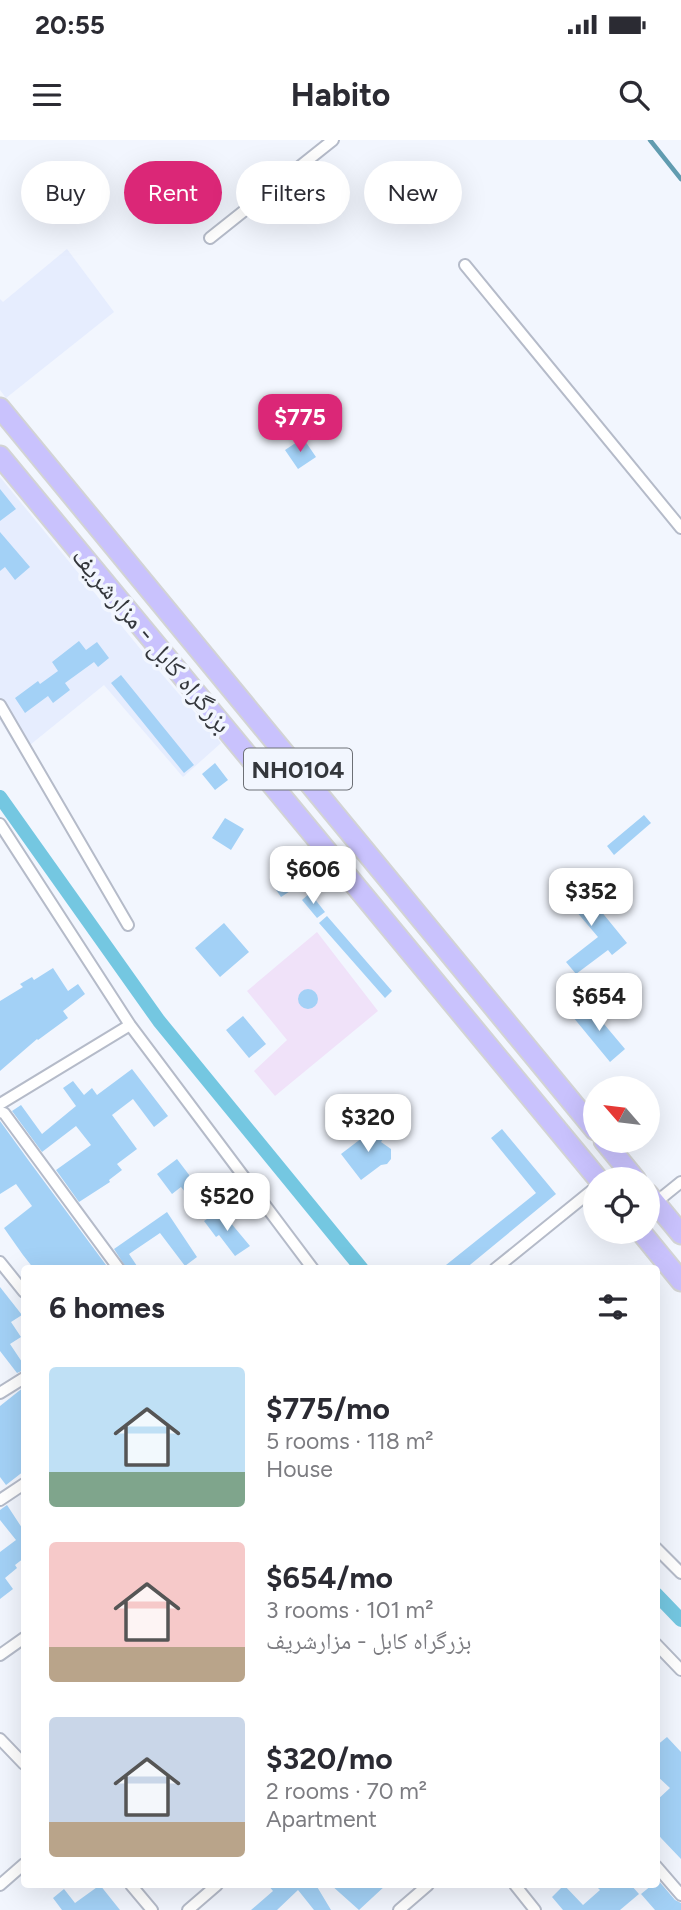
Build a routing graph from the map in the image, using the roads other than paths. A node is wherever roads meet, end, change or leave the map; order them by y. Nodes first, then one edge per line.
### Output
1 (333, 140) edge
2 (210, 238) dead end
3 (465, 265) dead end
4 (0, 408) edge
5 (0, 456) edge
6 (681, 528) edge
7 (0, 705) edge
8 (0, 824) edge
9 (128, 925) dead end
10 (130, 1025) junction
11 (0, 1104) edge
12 (0, 1112) edge
13 (583, 1115) edge
14 (614, 1153) edge
15 (587, 1167) edge
16 (625, 1167) edge
17 (681, 1182) edge
18 (660, 1193) edge
19 (583, 1198) edge
20 (660, 1209) edge
21 (681, 1234) edge
22 (651, 1244) edge
23 (0, 1262) edge
24 (116, 1265) edge
25 (310, 1265) edge
26 (500, 1265) edge
27 (681, 1281) edge
28 (21, 1288) edge
29 (21, 1380) edge
30 (0, 1393) edge
31 (21, 1485) edge
32 (0, 1500) edge
33 (660, 1551) edge
34 (679, 1567) edge
35 (21, 1639) edge
36 (660, 1648) edge
37 (0, 1655) edge
38 (681, 1670) edge
39 (0, 1738) edge
40 (21, 1761) edge
41 (21, 1867) edge
42 (660, 1871) edge
43 (0, 1885) edge
44 (134, 1888) edge
45 (214, 1888) edge
46 (425, 1888) edge
47 (517, 1888) edge
48 (681, 1895) edge
49 (152, 1910) edge
50 (188, 1910) edge
51 (399, 1910) edge
52 (535, 1910) edge

1 - 2 street
3 - 6 street
4 - 13 highway, بزرگراه کابل - مزارشریف / NH0104
5 - 15 highway, بزرگراه کابل - مزارشریف / NH0104
7 - 9 street
8 - 10 street
10 - 11 street
10 - 25 street
12 - 24 street
14 - 16 highway
17 - 18 street
19 - 26 street
20 - 21 highway
22 - 27 highway
23 - 28 street
29 - 30 street
31 - 32 street
33 - 34 street
35 - 37 street
36 - 38 street
39 - 40 street
41 - 43 street
42 - 48 street
44 - 49 street
45 - 50 street
46 - 51 street
47 - 52 street

